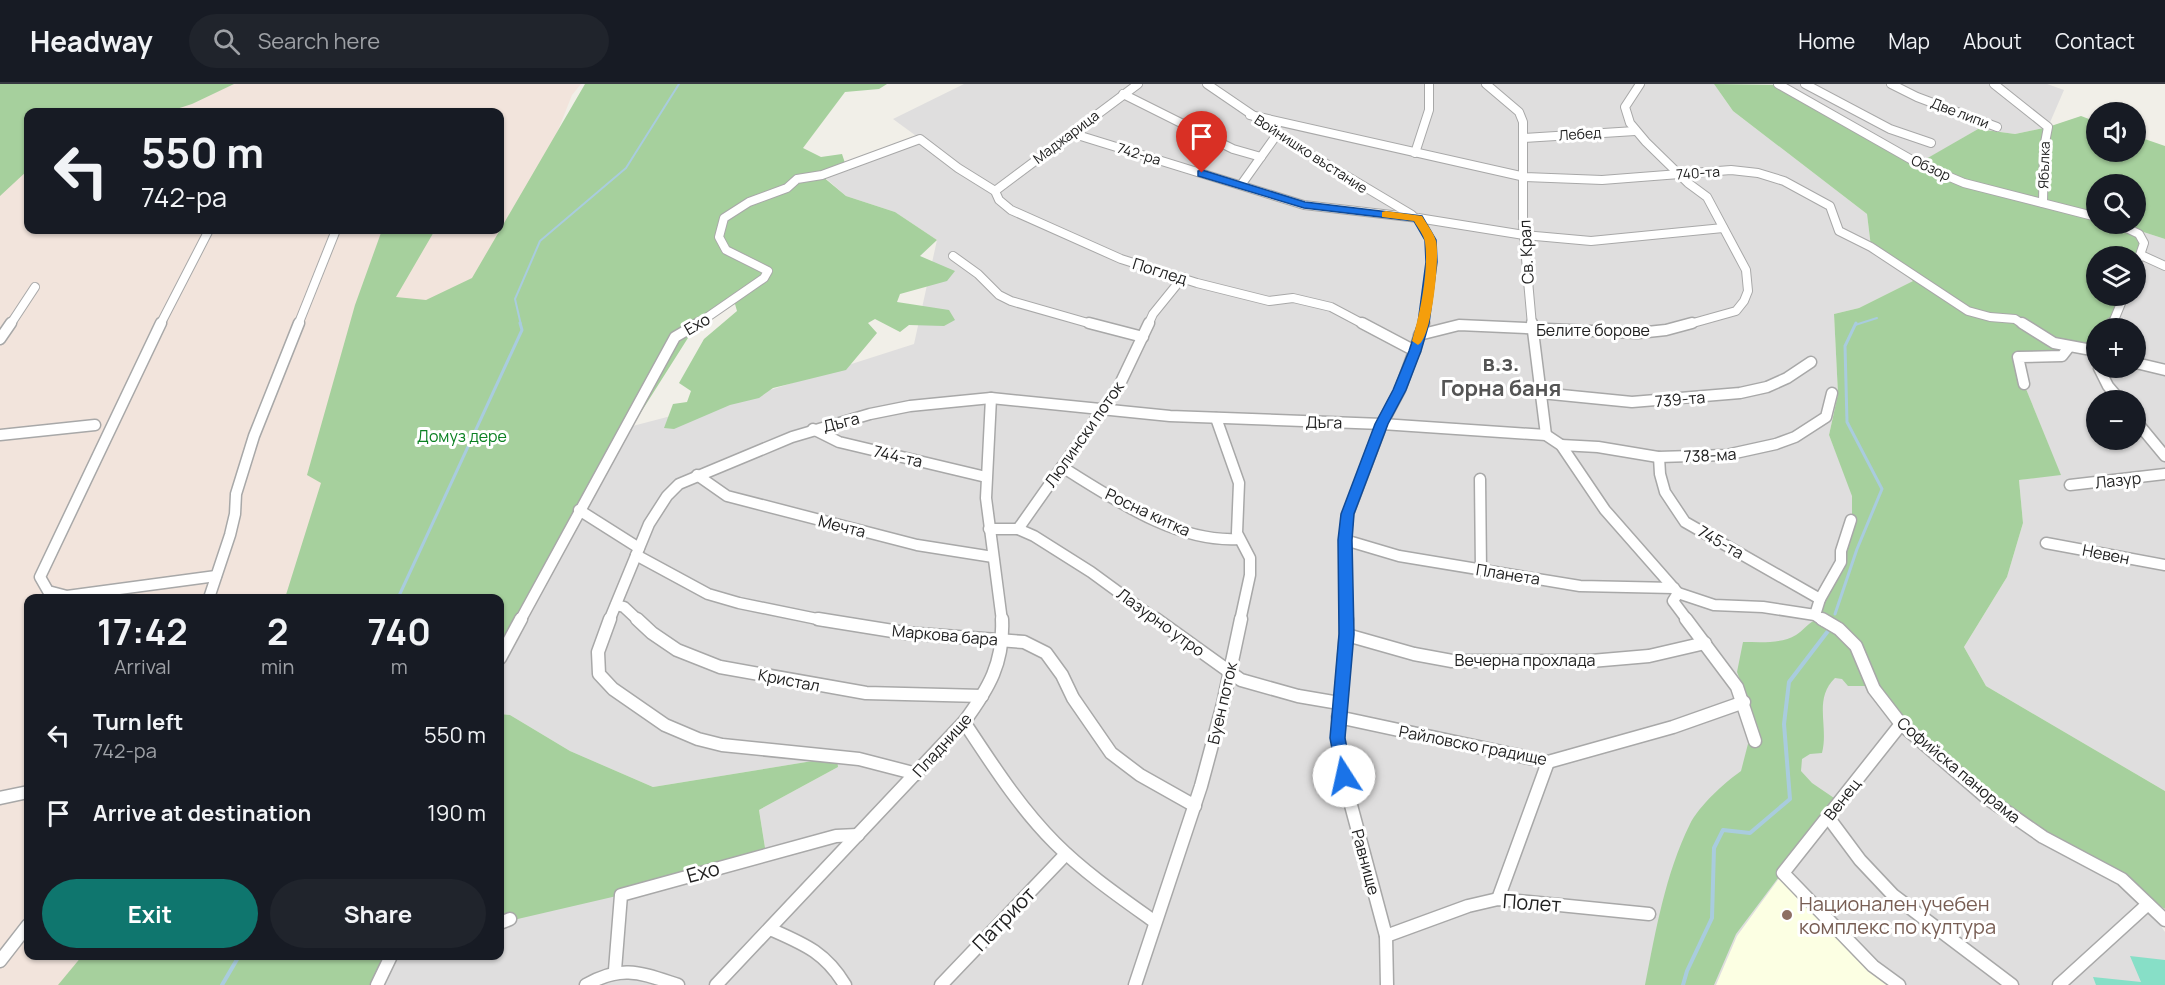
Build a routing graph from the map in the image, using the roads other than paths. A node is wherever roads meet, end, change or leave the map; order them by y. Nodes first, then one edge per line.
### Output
1 (1138, 84) edge
2 (1207, 84) edge
3 (1429, 84) edge
4 (1486, 84) edge
5 (1640, 84) edge
6 (1769, 84) edge
7 (1779, 84) edge
8 (1805, 84) edge
9 (1891, 84) edge
10 (1994, 84) edge
11 (1124, 94) junction
12 (1250, 115) junction
13 (1997, 127) dead end
14 (1890, 129) junction
15 (1635, 131) junction
16 (1071, 133) junction
17 (1278, 133) junction
18 (1524, 138) junction
19 (1875, 140) junction
20 (926, 141) joint
21 (1931, 143) dead end
22 (1415, 153) junction
23 (1261, 157) junction
24 (1680, 174) junction
25 (1525, 177) junction
26 (1241, 185) junction
27 (995, 191) junction
28 (2043, 203) junction
29 (2086, 214) edge
30 (1418, 218) junction
31 (1723, 228) junction
32 (207, 234) edge
33 (334, 234) edge
34 (1524, 235) junction
35 (953, 256) dead end
36 (2146, 257) edge
37 (2165, 266) edge
38 (1183, 277) junction
39 (35, 287) dead end
40 (1532, 330) junction
41 (1419, 335) junction
42 (1143, 337) junction
43 (0, 339) edge
44 (2069, 347) junction
45 (2086, 349) edge
46 (1415, 351) junction
47 (1811, 362) dead end
48 (2146, 365) edge
49 (2165, 370) edge
50 (2024, 384) dead end
51 (1541, 393) junction
52 (1832, 393) dead end
53 (991, 398) junction
54 (1105, 408) junction
55 (1216, 418) junction
56 (1382, 424) junction
57 (95, 425) dead end
58 (813, 429) junction
59 (2146, 433) edge
60 (0, 435) edge
61 (1546, 435) junction
62 (1562, 445) junction
63 (2165, 456) edge
64 (1659, 457) junction
65 (1062, 467) junction
66 (2165, 474) edge
67 (698, 475) junction
68 (986, 477) junction
69 (1480, 479) dead end
70 (2070, 485) dead end
71 (579, 510) junction
72 (1851, 520) dead end
73 (1018, 528) junction
74 (989, 529) junction
75 (1239, 539) junction
76 (1345, 540) junction
77 (2046, 543) dead end
78 (637, 551) junction
79 (993, 557) junction
80 (2165, 565) edge
81 (1481, 570) junction
82 (216, 576) junction
83 (1676, 591) junction
84 (59, 594) edge
85 (82, 594) edge
86 (210, 594) edge
87 (1821, 599) junction
88 (616, 605) junction
89 (1815, 615) junction
90 (1347, 634) junction
91 (1002, 640) junction
92 (1705, 643) junction
93 (504, 651) edge
94 (1230, 672) junction
95 (982, 696) junction
96 (1743, 702) junction
97 (1339, 703) junction
98 (1338, 717) junction
99 (964, 722) junction
100 (1901, 724) junction
101 (1755, 741) dead end
102 (1548, 762) junction
103 (917, 774) junction
104 (24, 793) edge
105 (0, 798) edge
106 (1195, 806) junction
107 (1828, 817) junction
108 (858, 835) junction
109 (1066, 854) junction
110 (1498, 899) junction
111 (2148, 904) junction
112 (1648, 914) dead end
113 (2165, 921) edge
114 (1155, 922) junction
115 (770, 929) junction
116 (24, 930) edge
117 (1386, 936) junction
118 (389, 960) edge
119 (0, 961) edge
120 (615, 970) junction
121 (377, 985) edge
122 (586, 985) edge
123 (678, 985) edge
124 (716, 985) edge
125 (845, 985) edge
126 (941, 985) edge
127 (1135, 985) edge
128 (1387, 985) edge
129 (1899, 985) edge
130 (2012, 985) edge
131 (2059, 985) edge

1 - 11 street, Маджарица
2 - 12 street, Войнишко въстание
3 - 22 street
4 - 18 street, Св. Крал
5 - 15 street, Белите борове
6 - 7 street
7 - 19 street, Обзор
8 - 14 street
9 - 13 street, Две липи
10 - 28 street, Ябълка
11 - 16 street, Маджарица
11 - 23 street
12 - 17 street, Войнишко въстание
12 - 22 street, 740-та
14 - 19 street
14 - 21 street
15 - 18 street, Лебед
15 - 24 street, Белите борове
16 - 26 street, 742-ра
16 - 27 street, Маджарица
17 - 23 street
17 - 30 street, Войнишко въстание
18 - 25 street, Св. Крал
19 - 28 street, Обзор
20 - 27 street, Поглед
20 - 71 street, Ехо
22 - 25 street, 740-та
23 - 26 street
24 - 25 street, 740-та
24 - 31 street, Белите борове
24 - 44 street, 740-та
25 - 34 street, Св. Крал
26 - 30 street, 742-ра
27 - 38 street, Поглед
28 - 29 street, Обзор
30 - 34 street, 742-ра
30 - 41 street, Равнище
31 - 34 street, 742-ра
31 - 40 street, Белите борове
32 - 84 street
33 - 82 street
34 - 40 street, Св. Крал
35 - 42 street
36 - 37 street
38 - 42 street, Люлински поток
38 - 46 street, Поглед
39 - 43 street
40 - 41 street, Белите борове
40 - 51 street, Св. Крал
41 - 46 street, Равнище
42 - 54 street, Люлински поток
44 - 45 street, 740-та
44 - 50 street
46 - 56 street, Равнище
47 - 51 street, 739-та
48 - 49 street
51 - 61 street, Св. Крал
52 - 64 street, 738-ма
53 - 54 street, Дъга
53 - 58 street, Дъга
53 - 68 street, Пладнище
54 - 55 street, Дъга
54 - 65 street, Люлински поток
55 - 56 street, Дъга
55 - 75 street, Буен поток
56 - 61 street, Дъга
56 - 76 street, Равнище
57 - 60 street
58 - 67 street, Дъга
58 - 68 street, 744-та
59 - 63 street
61 - 62 street, Дъга
62 - 64 street, 738-ма
62 - 83 street
64 - 87 street, 745-та
65 - 73 street, Люлински поток
65 - 75 street, Росна китка
66 - 70 street, Лазур
67 - 78 street, Дъга
67 - 79 street, Мечта
68 - 74 street, Пладнище
69 - 81 street
71 - 78 street, Маркова бара
71 - 93 street, Ехо
72 - 87 street
73 - 74 street
73 - 94 street, Лазурно утро
74 - 79 street, Пладнище
75 - 94 street, Буен поток
76 - 81 street, Планета
76 - 90 street, Равнище
77 - 80 street, Невен
78 - 88 street, Дъга
78 - 91 street, Маркова бара
79 - 91 street, Пладнище
81 - 83 street, Планета
82 - 85 street
82 - 86 street
83 - 89 street, Софийска панорама
83 - 92 street
87 - 89 street
88 - 95 street, Кристал
88 - 103 street, Дъга
89 - 100 street, Софийска панорама
90 - 92 street, Вечерна прохлада
90 - 97 street, Равнище
91 - 95 street, Пладнище
91 - 106 street, Маркова бара
92 - 96 street
94 - 97 street, Лазурно утро
94 - 106 street, Буен поток
95 - 99 street, Пладнище
96 - 101 street
96 - 102 street, Райловско градище
97 - 98 street, Равнище
98 - 102 street, Райловско градище
98 - 117 street, Равнище
99 - 103 street, Пладнище
99 - 109 street
100 - 107 street, Венец
100 - 111 street, Софийска панорама
102 - 110 street
103 - 108 street, Пладнище
104 - 105 street
106 - 114 street, Буен поток
107 - 129 street, Венец
107 - 130 street
108 - 115 street, Пладнище
108 - 120 street, Ехо
109 - 114 street
109 - 126 street, Патриот
110 - 112 street, Полет
110 - 117 street, Полет
111 - 113 street, Софийска панорама
111 - 131 street
114 - 127 street, Буен поток
115 - 124 street, Пладнище
115 - 125 street
116 - 119 street
117 - 128 street, Равнище
118 - 121 street
120 - 122 street
120 - 123 street

